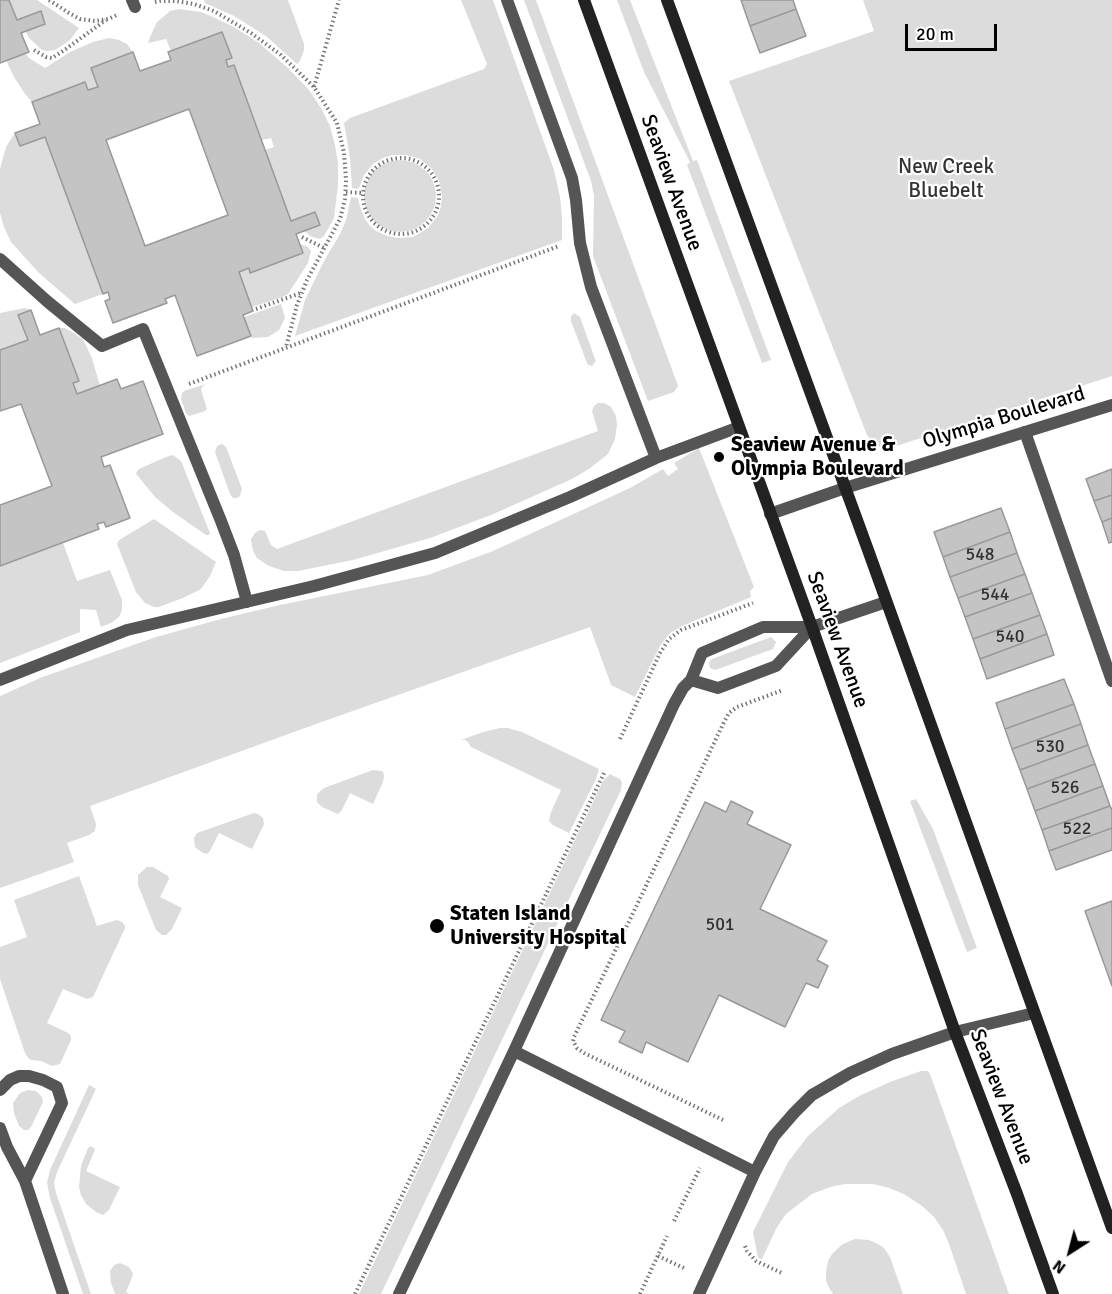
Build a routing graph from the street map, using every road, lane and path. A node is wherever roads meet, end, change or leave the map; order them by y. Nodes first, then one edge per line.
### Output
1 (49, 0) edge
2 (339, 0) edge
3 (507, 0) edge
4 (584, 0) edge
5 (667, 0) edge
6 (133, 3) edge
7 (108, 19) junction
8 (34, 50) dead end
9 (314, 87) junction
10 (345, 192) junction
11 (362, 194) junction
12 (302, 237) dead end
13 (579, 238) junction
14 (324, 248) junction
15 (0, 259) edge
16 (302, 293) junction
17 (256, 309) dead end
18 (286, 347) junction
19 (168, 391) junction
20 (1112, 405) edge
21 (739, 427) junction
22 (1025, 432) junction
23 (656, 458) junction
24 (845, 488) junction
25 (771, 514) junction
26 (247, 602) junction
27 (886, 602) junction
28 (753, 603) dead end
29 (812, 627) junction
30 (0, 680) edge
31 (691, 680) junction
32 (1112, 681) edge
33 (783, 690) dead end
34 (620, 739) dead end
35 (604, 773) dead end
36 (1034, 1013) junction
37 (955, 1032) junction
38 (575, 1044) junction
39 (514, 1051) junction
40 (572, 1052) dead end
41 (0, 1090) edge
42 (723, 1120) dead end
43 (0, 1128) edge
44 (703, 1160) dead end
45 (755, 1172) junction
46 (25, 1181) junction
47 (674, 1221) dead end
48 (1112, 1228) edge
49 (667, 1236) dead end
50 (745, 1241) dead end
51 (658, 1256) junction
52 (692, 1272) dead end
53 (782, 1273) dead end
54 (63, 1294) edge
55 (355, 1294) edge
56 (399, 1294) edge
57 (640, 1294) edge
58 (699, 1294) edge
59 (1053, 1294) edge

1 - 7 path
2 - 9 path
3 - 13 street
4 - 21 street, Seaview Avenue
5 - 24 street
6 - 7 path
6 - 9 path
7 - 8 path
9 - 10 path
10 - 11 path
10 - 14 path
11 - 11 path
12 - 14 path
13 - 18 path
13 - 23 street
14 - 16 path
15 - 19 street
16 - 17 path
16 - 18 path
18 - 19 path
19 - 26 street
20 - 22 street, Olympia Boulevard
21 - 23 street
21 - 25 street, Seaview Avenue
22 - 24 street, Olympia Boulevard
22 - 32 street
23 - 26 street
24 - 25 street, Olympia Boulevard
24 - 27 street
25 - 29 street, Seaview Avenue
26 - 30 street
27 - 29 street
27 - 36 street
28 - 34 path
29 - 31 street
29 - 31 street
29 - 37 street, Seaview Avenue
31 - 39 street
33 - 38 path
35 - 55 path
36 - 37 street
36 - 48 street
37 - 45 street
37 - 59 street, Seaview Avenue
38 - 40 path
38 - 42 path
39 - 45 street
39 - 56 street
41 - 46 street
43 - 46 street
44 - 47 path
45 - 58 street
46 - 54 street
49 - 51 path
50 - 53 path
51 - 52 path
51 - 57 path

